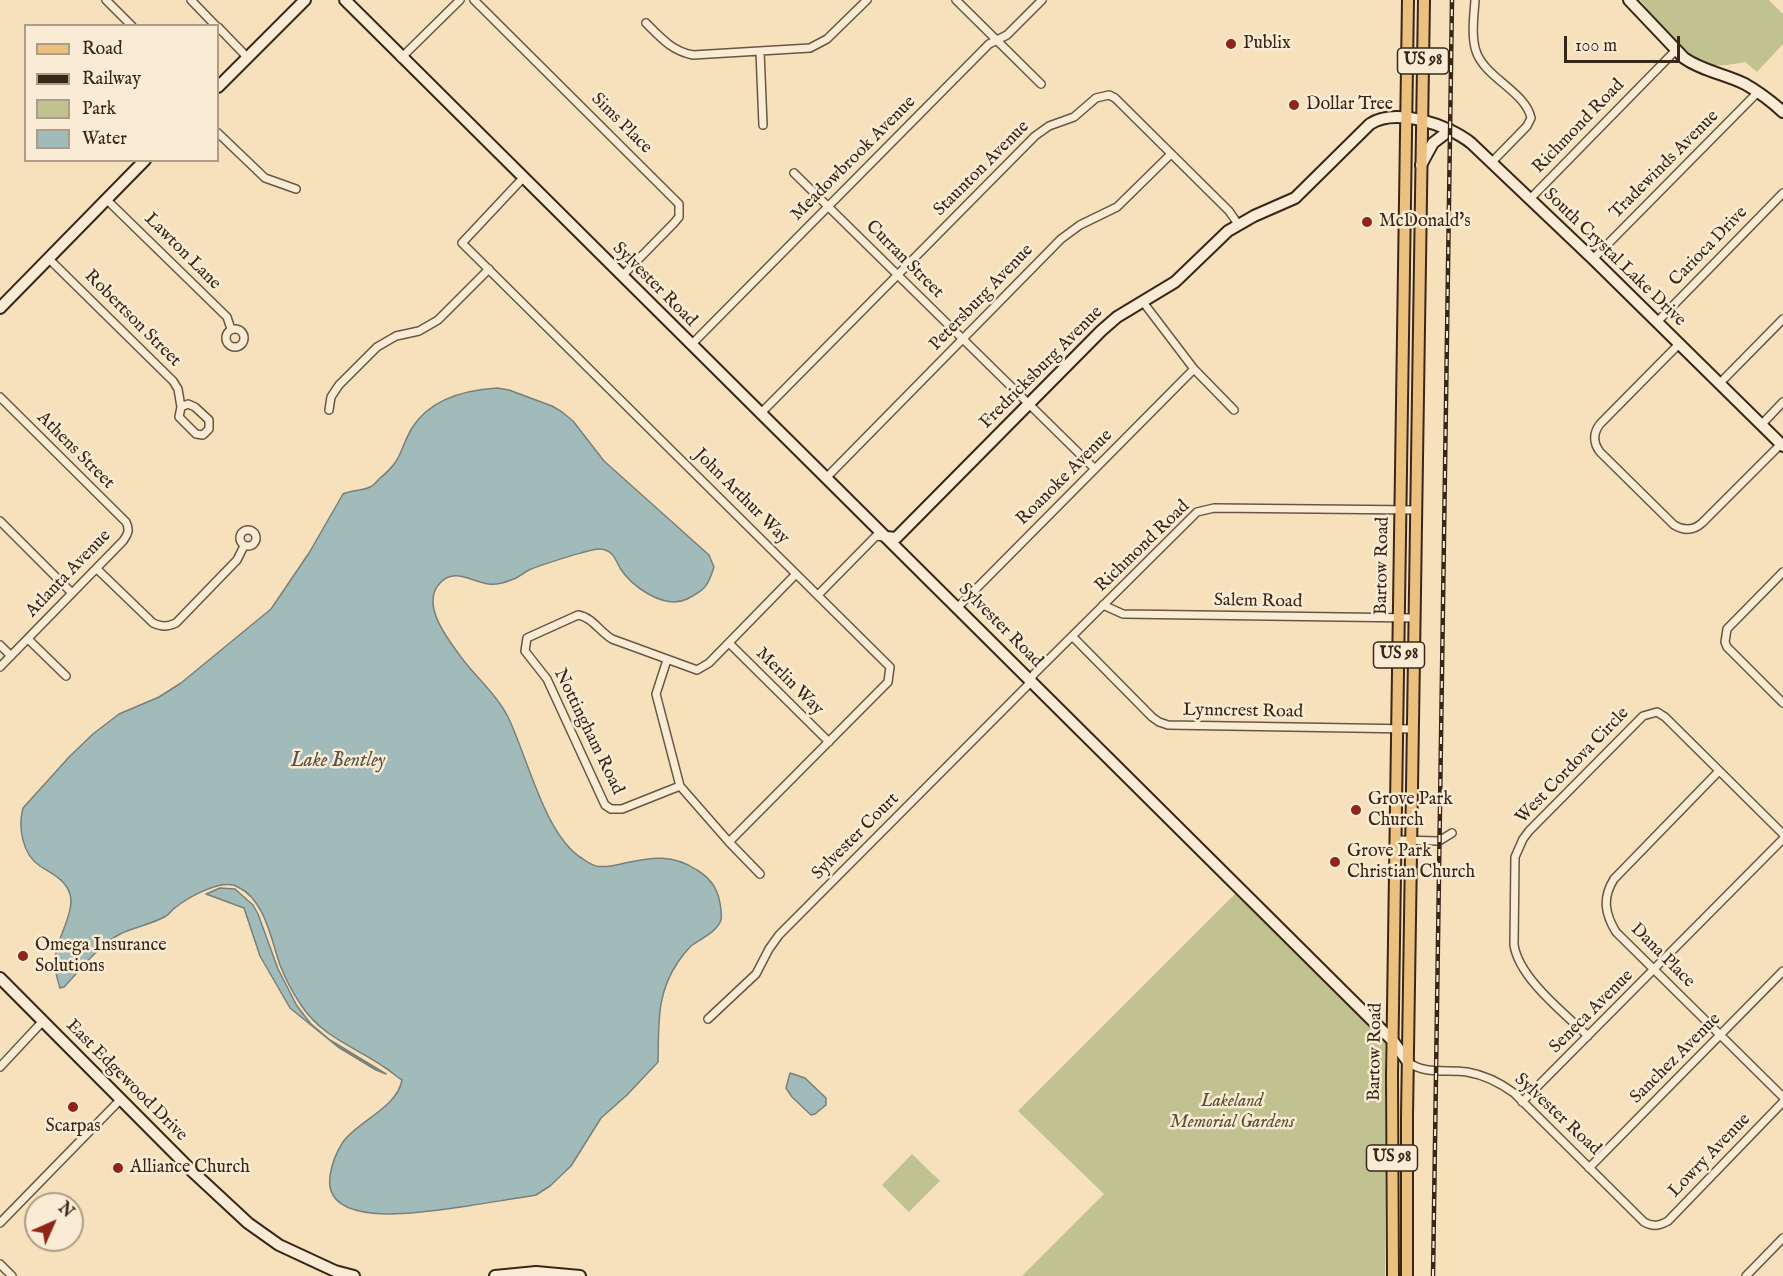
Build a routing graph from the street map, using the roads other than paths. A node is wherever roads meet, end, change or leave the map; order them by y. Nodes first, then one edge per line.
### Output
1 (106, 0) edge
2 (190, 0) edge
3 (305, 0) edge
4 (345, 0) edge
5 (460, 0) edge
6 (474, 0) edge
7 (867, 0) edge
8 (956, 0) edge
9 (1042, 0) edge
10 (1408, 0) edge
11 (1417, 0) edge
12 (1424, 0) edge
13 (1475, 0) edge
14 (1629, 0) edge
15 (646, 23) dead end
16 (130, 24) edge
17 (215, 24) edge
18 (1423, 25) junction
19 (219, 28) edge
20 (998, 41) junction
21 (760, 51) junction
22 (1675, 51) junction
23 (247, 57) junction
24 (401, 58) junction
25 (1041, 84) dead end
26 (219, 86) edge
27 (1758, 92) junction
28 (1783, 112) edge
29 (1407, 118) junction
30 (1422, 121) junction
31 (763, 125) dead end
32 (1450, 130) junction
33 (219, 135) edge
34 (1172, 154) junction
35 (143, 162) edge
36 (1492, 162) junction
37 (1421, 165) junction
38 (794, 173) dead end
39 (522, 178) junction
40 (296, 189) dead end
41 (1783, 193) edge
42 (1530, 199) junction
43 (107, 200) junction
44 (829, 206) junction
45 (1238, 224) junction
46 (50, 259) junction
47 (1593, 259) junction
48 (489, 269) junction
49 (897, 274) junction
50 (622, 276) junction
51 (1143, 302) junction
52 (0, 308) edge
53 (1783, 319) edge
54 (1657, 322) junction
55 (231, 329) dead end
56 (963, 339) junction
57 (1679, 344) junction
58 (692, 345) junction
59 (1194, 369) junction
60 (1720, 383) junction
61 (0, 397) edge
62 (1783, 402) edge
63 (1029, 404) junction
64 (182, 407) junction
65 (329, 410) dead end
66 (1234, 410) dead end
67 (760, 414) junction
68 (1762, 424) junction
69 (1782, 445) edge
70 (1095, 469) junction
71 (826, 478) junction
72 (1401, 510) junction
73 (1416, 510) junction
74 (0, 521) edge
75 (128, 526) joint
76 (886, 537) junction
77 (244, 546) dead end
78 (97, 569) junction
79 (796, 574) junction
80 (1783, 574) edge
81 (72, 593) junction
82 (818, 595) junction
83 (1103, 605) junction
84 (957, 608) junction
85 (1414, 618) junction
86 (1399, 619) junction
87 (1072, 637) junction
88 (28, 639) junction
89 (729, 643) junction
90 (0, 645) edge
91 (11, 656) junction
92 (668, 660) junction
93 (0, 667) edge
94 (66, 676) dead end
95 (1030, 680) junction
96 (1783, 703) edge
97 (1413, 729) junction
98 (1398, 730) junction
99 (829, 742) junction
100 (1719, 771) junction
101 (680, 786) junction
102 (1452, 833) dead end
103 (1783, 834) edge
104 (1783, 839) edge
105 (1396, 840) junction
106 (1411, 840) junction
107 (729, 842) junction
108 (760, 874) dead end
109 (1655, 970) junction
110 (1783, 971) edge
111 (0, 978) edge
112 (708, 1019) dead end
113 (43, 1021) junction
114 (1720, 1035) junction
115 (1588, 1036) junction
116 (1393, 1041) junction
117 (1408, 1062) junction
118 (0, 1067) edge
119 (1783, 1097) edge
120 (121, 1099) junction
121 (1522, 1102) junction
122 (1783, 1102) edge
123 (1589, 1168) junction
124 (0, 1223) edge
125 (1656, 1225) joint
126 (1783, 1238) edge
127 (0, 1264) edge
128 (334, 1273) edge
129 (12, 1276) edge
130 (354, 1276) edge
131 (495, 1276) edge
132 (580, 1276) edge
133 (1393, 1276) edge
134 (1407, 1276) edge
135 (1746, 1276) edge

1 - 16 street
2 - 17 street
3 - 23 street
4 - 24 street, Sylvester Road
5 - 24 street
6 - 50 street, Sims Place
7 - 21 street
8 - 20 street
9 - 20 street, Meadowbrook Avenue
10 - 29 main road, Bartow Road / US 98
11 - 18 main road
12 - 18 main road, Bartow Road / US 98
13 - 36 street
14 - 22 street
15 - 21 street
18 - 30 main road, Bartow Road / US 98
19 - 23 street
20 - 25 street
20 - 44 street, Meadowbrook Avenue
21 - 31 street
22 - 27 street
22 - 42 street, Richmond Road
23 - 26 street
24 - 39 street, Sylvester Road
27 - 28 street
27 - 47 street, Tradewinds Avenue
29 - 30 street, South Crystal Lake Drive
29 - 45 street, Fredricksburg Avenue
29 - 72 main road, Bartow Road / US 98
30 - 32 street, South Crystal Lake Drive
30 - 37 main road, Bartow Road / US 98
32 - 36 street, South Crystal Lake Drive
32 - 37 street
33 - 40 street
34 - 45 street, Staunton Avenue
34 - 49 street, Staunton Avenue
34 - 56 street, Petersburg Avenue
35 - 43 street
36 - 42 street, South Crystal Lake Drive
37 - 73 main road, Bartow Road / US 98
38 - 44 street, Curran Street
39 - 48 street, John Arthur Way
39 - 50 street, Sylvester Road
41 - 54 street, Carioca Drive
42 - 47 street, South Crystal Lake Drive
43 - 46 street
43 - 55 street, Lawton Lane
44 - 49 street, Curran Street
44 - 58 street, Meadowbrook Avenue
45 - 51 street, Fredricksburg Avenue
46 - 52 street
46 - 64 street, Robertson Street
47 - 54 street, South Crystal Lake Drive
48 - 65 street
48 - 79 street, John Arthur Way
49 - 56 street, Curran Street
49 - 67 street, Staunton Avenue
50 - 58 street, Sylvester Road
51 - 59 street
51 - 63 street, Fredricksburg Avenue
53 - 60 street
54 - 57 street, South Crystal Lake Drive
56 - 63 street, Curran Street
56 - 71 street, Petersburg Avenue
57 - 60 street, South Crystal Lake Drive
57 - 69 street
58 - 67 street, Sylvester Road
59 - 66 street
59 - 70 street, Roanoke Avenue
60 - 68 street, South Crystal Lake Drive
61 - 75 street, Athens Street
62 - 68 street
63 - 70 street, Curran Street
63 - 76 street, Fredricksburg Avenue
64 - 64 street, Robertson Street
67 - 71 street, Sylvester Road
68 - 69 street, South Crystal Lake Drive
70 - 84 street, Roanoke Avenue
71 - 76 street, Sylvester Road
72 - 73 street, Richmond Road
72 - 83 street, Richmond Road
72 - 86 main road, Bartow Road / US 98
73 - 85 main road, Bartow Road / US 98
74 - 81 street
75 - 78 street, Atlanta Avenue
76 - 82 street
76 - 84 street, Sylvester Road
77 - 78 street
78 - 81 street, Atlanta Avenue
79 - 82 street, John Arthur Way
79 - 89 street, Nottingham Road
80 - 96 street
81 - 88 street, Atlanta Avenue
82 - 99 street, John Arthur Way
83 - 86 street, Salem Road
83 - 87 street, Richmond Road
84 - 95 street, Sylvester Road
85 - 86 street, Salem Road
85 - 97 main road, Bartow Road / US 98
86 - 98 main road, Bartow Road / US 98
87 - 95 street, Richmond Road
87 - 98 street, Lynncrest Road
88 - 91 street, Atlanta Avenue
88 - 94 street
89 - 92 street, Nottingham Road
89 - 99 street, Merlin Way
90 - 91 street
91 - 93 street, Atlanta Avenue
92 - 101 street
92 - 101 street, Nottingham Road
95 - 112 street, Sylvester Court
95 - 116 street, Sylvester Road
97 - 98 street, Lynncrest Road
97 - 106 main road, Bartow Road / US 98
98 - 105 main road, Bartow Road / US 98
99 - 107 street, John Arthur Way
100 - 103 street
100 - 109 street, Dana Place
100 - 115 street, West Cordova Circle
101 - 107 street
102 - 106 street
104 - 109 street, Seneca Avenue
105 - 106 street
105 - 116 main road, Bartow Road / US 98
106 - 117 main road, Bartow Road / US 98
107 - 108 street
109 - 114 street, Dana Place
109 - 115 street, Seneca Avenue
110 - 114 street, Sanchez Avenue
111 - 113 street, East Edgewood Drive
113 - 118 street
113 - 120 street, East Edgewood Drive
114 - 119 street, Dana Place
114 - 123 street, Sanchez Avenue
115 - 121 street, Seneca Avenue
116 - 117 street, Sylvester Road
116 - 133 main road, Bartow Road / US 98
117 - 121 street, Sylvester Road
117 - 134 main road, Bartow Road / US 98
120 - 124 street
120 - 128 street, East Edgewood Drive
121 - 123 street, Sylvester Road
122 - 125 street, Lowry Avenue
123 - 125 street, Sylvester Road
126 - 135 street
127 - 129 street
128 - 130 street, East Edgewood Drive
131 - 132 street

